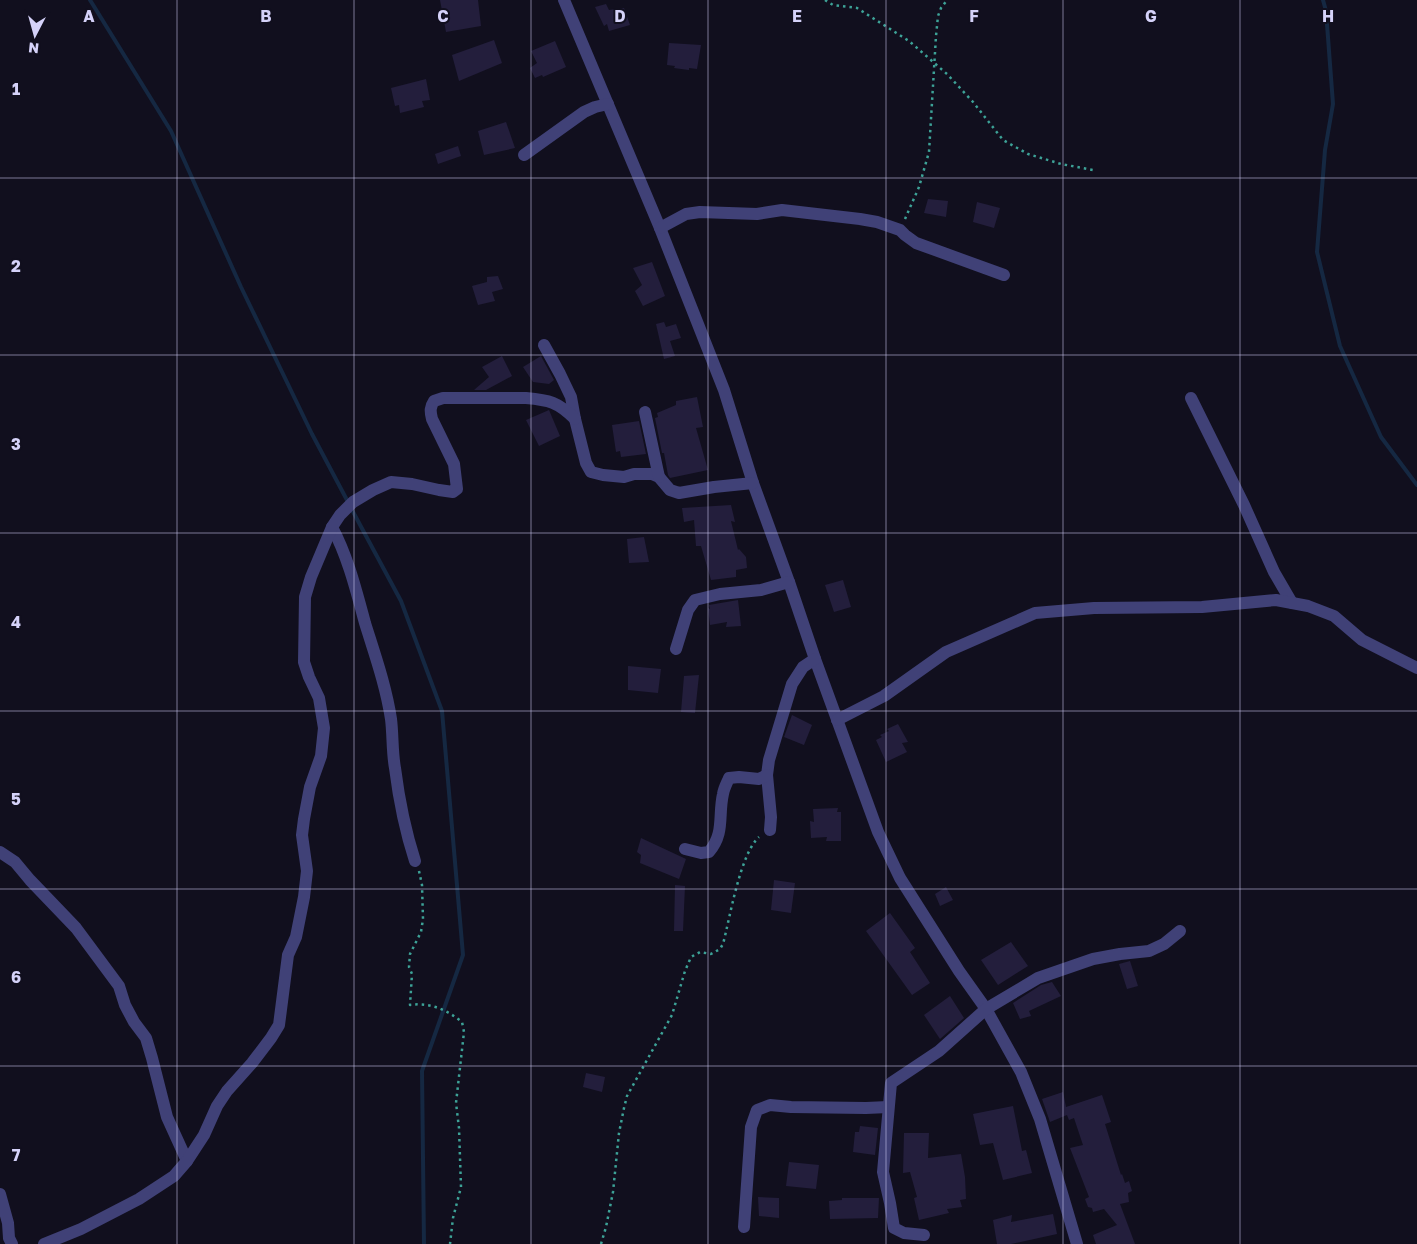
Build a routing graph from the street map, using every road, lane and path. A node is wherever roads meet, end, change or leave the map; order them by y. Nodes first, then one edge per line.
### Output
1 (564, 0) edge
2 (825, 0) edge
3 (947, 0) edge
4 (934, 62) junction
5 (608, 104) junction
6 (524, 155) dead end
7 (1093, 170) dead end
8 (660, 228) junction
9 (900, 230) junction
10 (1004, 275) dead end
11 (544, 345) dead end
12 (1191, 398) dead end
13 (645, 412) dead end
14 (575, 419) junction
15 (659, 478) junction
16 (753, 483) junction
17 (332, 526) junction
18 (789, 582) junction
19 (1292, 603) junction
20 (676, 649) dead end
21 (815, 658) junction
22 (1417, 668) edge
23 (837, 720) junction
24 (767, 775) junction
25 (770, 830) joint
26 (684, 849) dead end
27 (0, 852) edge
28 (416, 864) joint
29 (1180, 931) dead end
30 (986, 1009) junction
31 (888, 1107) junction
32 (186, 1161) junction
33 (0, 1194) edge
34 (744, 1227) dead end
35 (924, 1235) dead end
36 (12, 1244) edge
37 (44, 1244) edge
38 (450, 1244) edge
39 (601, 1244) edge
40 (1076, 1244) edge

1 - 5 street
2 - 4 path
3 - 4 path
4 - 7 path
4 - 9 path
5 - 6 street
5 - 8 street
8 - 9 street
8 - 16 street
9 - 10 street
11 - 14 street
12 - 19 street
13 - 15 street
14 - 15 street
14 - 17 street
15 - 16 street
16 - 18 street
17 - 28 street
17 - 32 street
18 - 20 street
18 - 21 street
19 - 22 street
19 - 23 street
21 - 23 street
21 - 24 street
23 - 30 street
24 - 25 street
24 - 26 street
25 - 39 path
27 - 32 street
28 - 38 path
29 - 30 street
30 - 31 street
30 - 40 street
31 - 34 street
31 - 35 street
32 - 37 street
33 - 36 street

